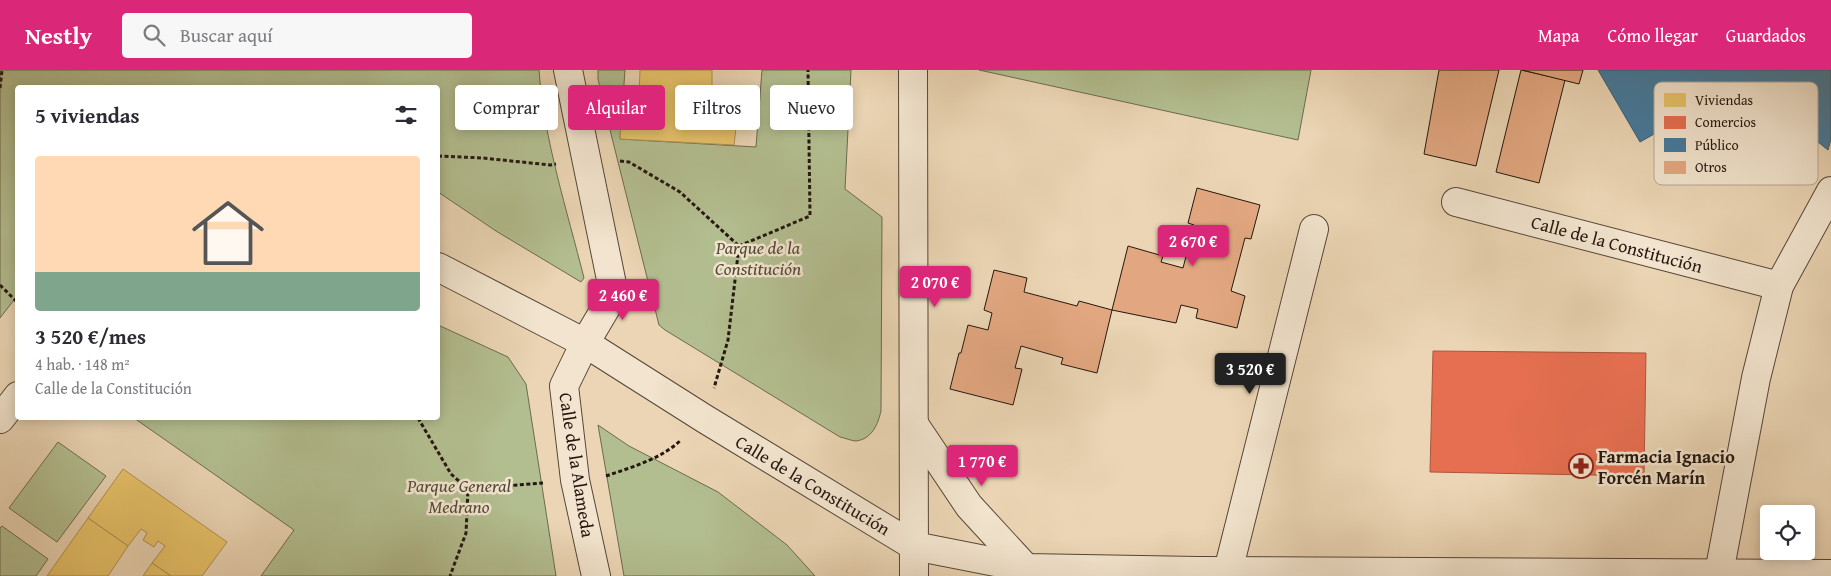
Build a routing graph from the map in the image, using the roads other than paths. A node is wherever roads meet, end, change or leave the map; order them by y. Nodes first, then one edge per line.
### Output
1 (568, 70) edge
2 (913, 70) edge
3 (1831, 191) edge
4 (1456, 202) dead end
5 (1314, 229) dead end
6 (440, 268) edge
7 (1779, 286) junction
8 (585, 343) junction
9 (15, 400) edge
10 (0, 419) edge
11 (914, 424) junction
12 (914, 546) junction
13 (1228, 571) junction
14 (1020, 572) edge
15 (1719, 573) junction
16 (1778, 574) edge
17 (1831, 574) edge
18 (596, 576) edge
19 (914, 576) edge

1 - 8 street, Calle de la Alameda
2 - 11 street
3 - 7 street
4 - 7 street, Calle de la Constitución
5 - 13 street
6 - 8 street, Calle de la Constitución
7 - 15 street
8 - 12 street, Calle de la Constitución
8 - 18 street, Calle de la Alameda
9 - 10 street
11 - 12 street
11 - 14 street
12 - 14 street, Calle de la Constitución
12 - 19 street
13 - 14 street, Calle de la Constitución
13 - 15 street, Calle de la Constitución
15 - 16 street, Calle de la Constitución
16 - 17 street, Calle de la Constitución

